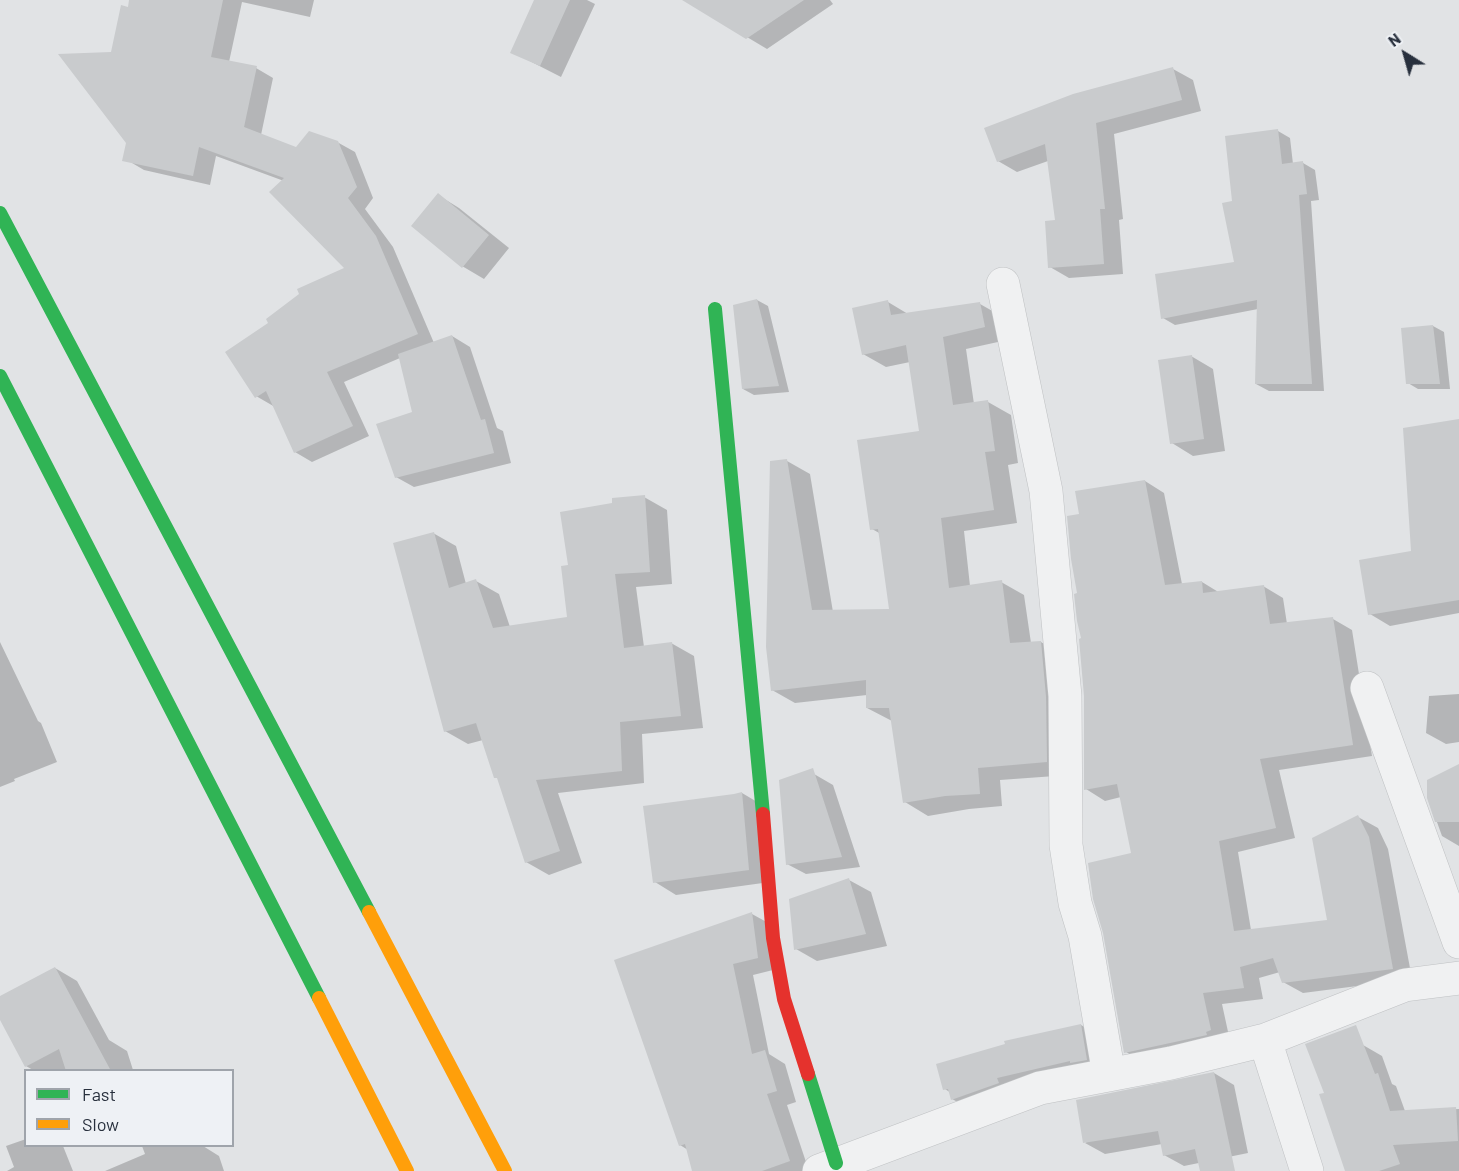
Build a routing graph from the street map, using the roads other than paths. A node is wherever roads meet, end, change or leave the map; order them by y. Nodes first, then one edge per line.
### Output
1 (0, 213) edge
2 (1003, 284) dead end
3 (715, 309) dead end
4 (0, 375) edge
5 (1367, 688) dead end
6 (1459, 942) edge
7 (1459, 978) edge
8 (1265, 1040) junction
9 (1109, 1075) junction
10 (828, 1167) edge
11 (407, 1171) edge
12 (505, 1171) edge
13 (1307, 1171) edge

1 - 12 main road
2 - 9 street
3 - 10 main road
4 - 11 main road
5 - 6 street
7 - 8 street
8 - 9 street
8 - 13 street
9 - 10 street

